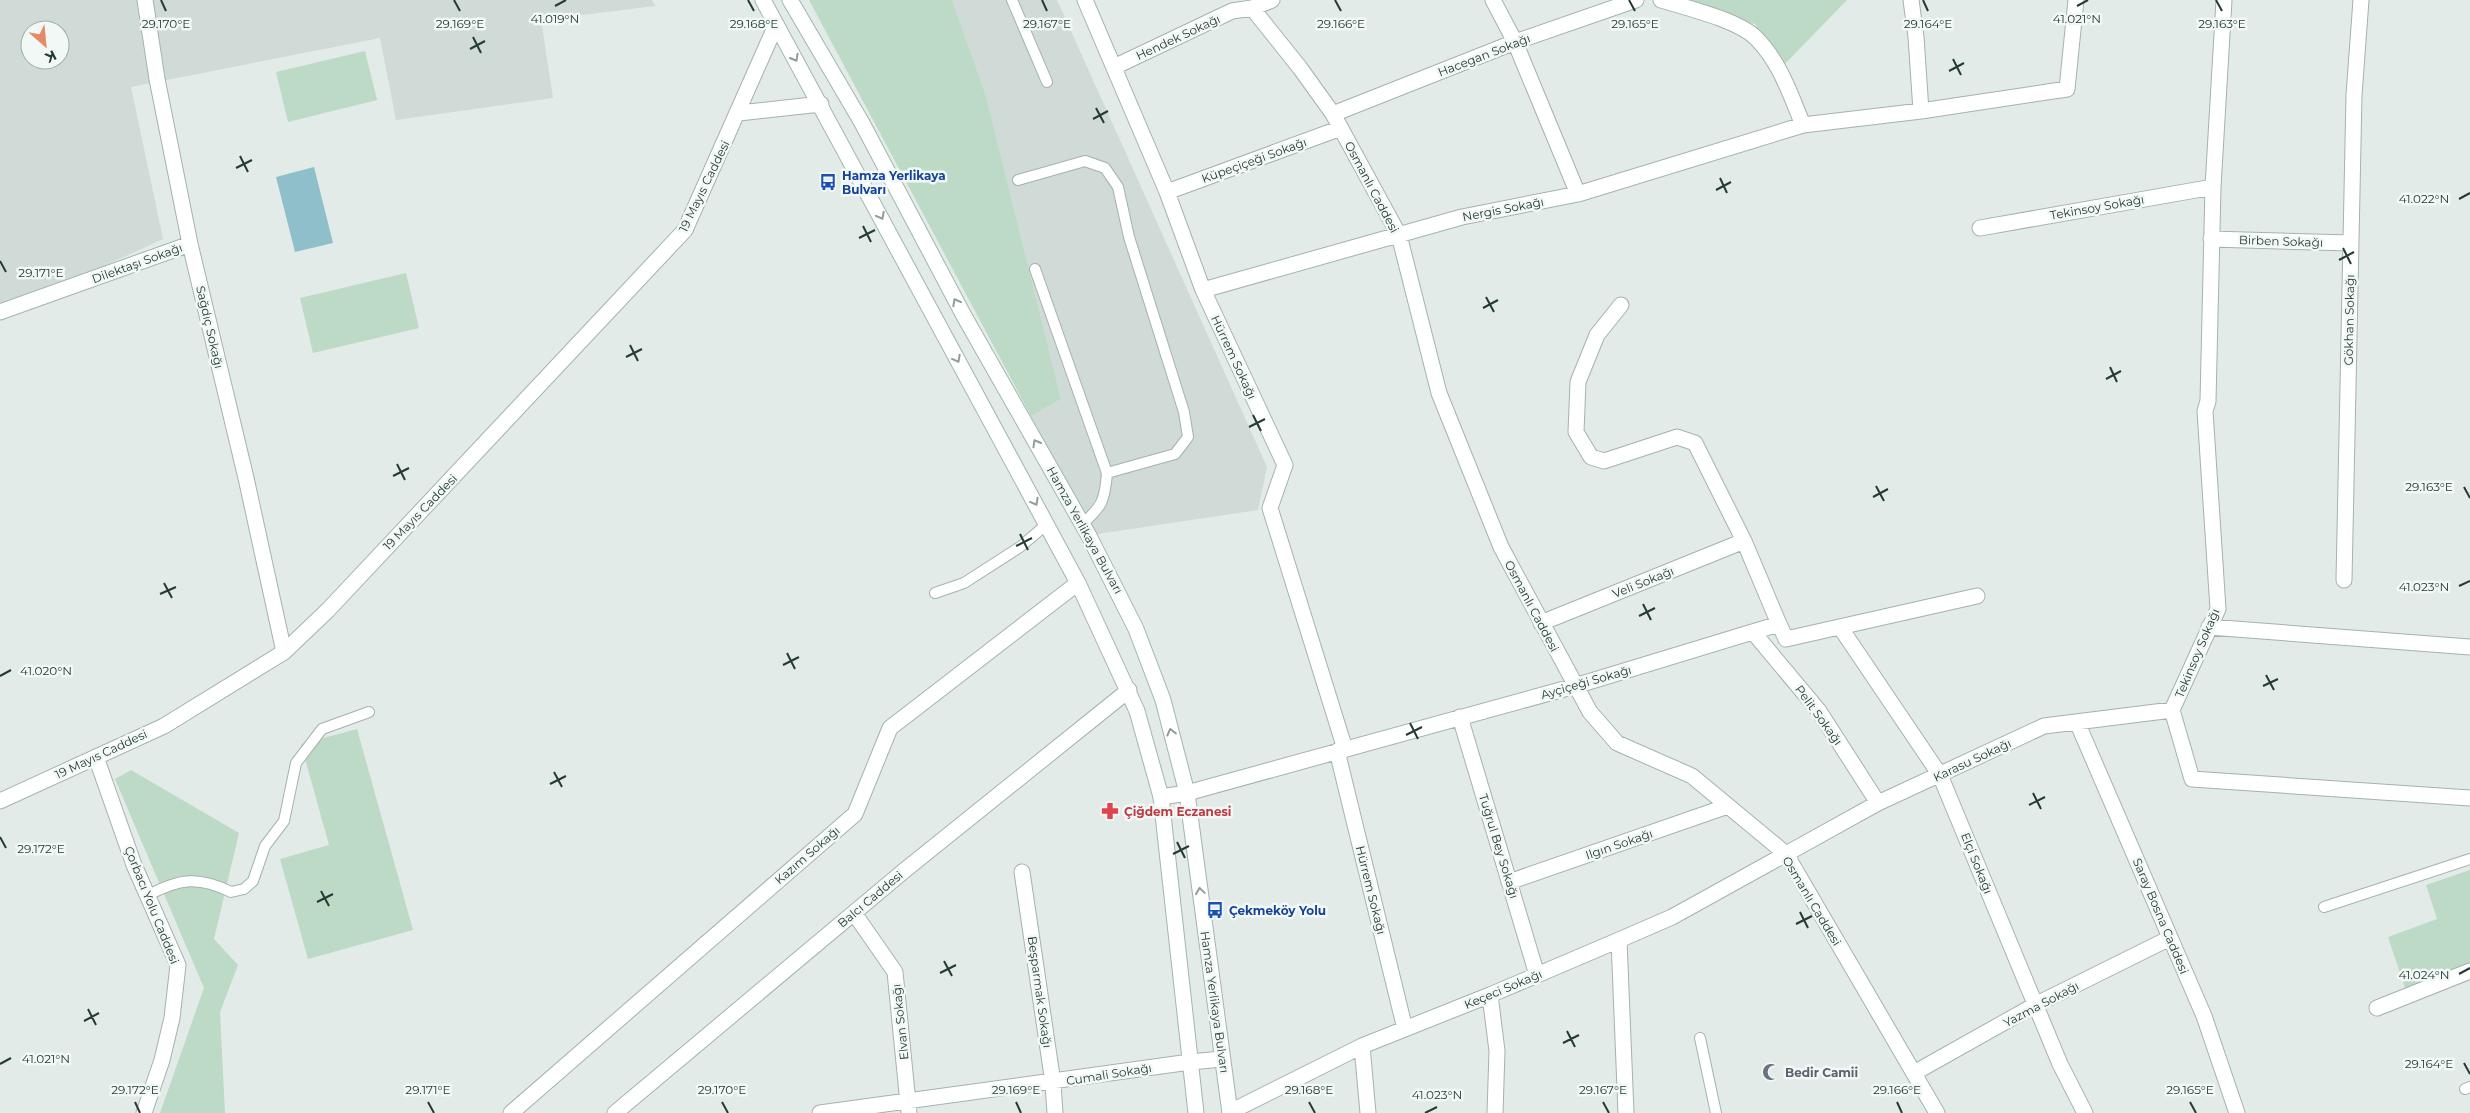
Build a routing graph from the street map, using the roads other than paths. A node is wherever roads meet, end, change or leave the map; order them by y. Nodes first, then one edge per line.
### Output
1 (145, 0) edge
2 (763, 0) edge
3 (790, 0) edge
4 (1012, 0) edge
5 (1084, 0) edge
6 (1272, 0) edge
7 (1493, 0) edge
8 (1636, 0) edge
9 (1661, 0) edge
10 (1911, 0) edge
11 (2076, 0) edge
12 (2224, 0) edge
13 (2361, 0) edge
14 (1252, 8) junction
15 (776, 26) junction
16 (1515, 42) junction
17 (1114, 67) junction
18 (1047, 82) dead end
19 (821, 104) junction
20 (1921, 111) junction
21 (739, 112) junction
22 (1333, 114) junction
23 (1803, 125) junction
24 (1341, 128) junction
25 (1018, 180) dead end
26 (2213, 186) junction
27 (1167, 192) junction
28 (1578, 194) junction
29 (1980, 228) dead end
30 (1399, 235) junction
31 (2211, 238) junction
32 (2351, 243) junction
33 (190, 244) junction
34 (1035, 269) dead end
35 (1203, 290) junction
36 (1621, 305) dead end
37 (0, 312) edge
38 (1107, 473) junction
39 (1047, 524) junction
40 (1082, 524) junction
41 (1744, 541) junction
42 (2344, 580) dead end
43 (1078, 583) junction
44 (935, 593) dead end
45 (1977, 596) dead end
46 (1541, 623) junction
47 (1779, 624) junction
48 (1840, 627) junction
49 (2209, 628) junction
50 (1753, 632) junction
51 (2470, 647) edge
52 (284, 652) junction
53 (1575, 686) junction
54 (1129, 690) junction
55 (2172, 710) junction
56 (369, 712) dead end
57 (1460, 718) junction
58 (2077, 722) junction
59 (1341, 750) junction
60 (96, 757) junction
61 (1940, 775) junction
62 (1187, 793) junction
63 (1161, 797) junction
64 (2470, 798) edge
65 (0, 802) edge
66 (1878, 804) junction
67 (1728, 806) junction
68 (1786, 854) junction
69 (2470, 858) edge
70 (1022, 872) dead end
71 (1510, 882) junction
72 (148, 896) junction
73 (2324, 907) dead end
74 (854, 913) junction
75 (2170, 938) junction
76 (1619, 940) junction
77 (2470, 971) edge
78 (1537, 975) junction
79 (1490, 995) junction
80 (2036, 1005) junction
81 (2377, 1008) dead end
82 (1405, 1029) junction
83 (1700, 1038) dead end
84 (1362, 1046) junction
85 (1222, 1060) junction
86 (1190, 1062) junction
87 (1914, 1073) junction
88 (1053, 1083) junction
89 (908, 1108) edge
90 (515, 1112) edge
91 (144, 1113) edge
92 (615, 1113) edge
93 (820, 1113) edge
94 (1055, 1113) edge
95 (1196, 1113) edge
96 (1230, 1113) edge
97 (1368, 1113) edge
98 (1495, 1113) edge
99 (1626, 1113) edge
100 (1716, 1113) edge
101 (1937, 1113) edge
102 (2085, 1113) edge
103 (2237, 1113) edge

1 - 33 street, Sağdıç Sokağı
2 - 15 street
40 -> 3 street, Hamza Yerlikaya Bulvarı
4 - 18 lane
5 - 17 street, Hürrem Sokağı
6 - 14 street, Hendek Sokağı
7 - 16 street
8 - 16 street, Hacegan Sokağı
9 - 23 street
10 - 20 street
11 - 20 street, Nergis Sokağı
12 - 26 street, Tekinsoy Sokağı
13 - 32 street, Gökhan Sokağı
14 - 17 street, Hendek Sokağı
14 - 22 street, Osmanlı Caddesi
15 -> 19 street
15 - 21 street, 19 Mayıs Caddesi
16 - 22 street, Hacegan Sokağı
16 - 28 street
17 - 27 street, Hürrem Sokağı
19 - 21 street
19 -> 39 street
20 - 23 street, Nergis Sokağı
21 - 52 street, 19 Mayıs Caddesi
22 - 24 street, Osmanlı Caddesi
23 - 28 street, Nergis Sokağı
24 - 27 street, Küpeçiçeği Sokağı
24 - 30 street, Osmanlı Caddesi
25 - 38 lane
26 - 29 street, Tekinsoy Sokağı
26 - 31 street, Tekinsoy Sokağı
27 - 35 street, Hürrem Sokağı
28 - 30 street, Nergis Sokağı
30 - 35 street, Nergis Sokağı
30 - 46 street, Osmanlı Caddesi
31 - 32 street, Birben Sokağı
31 - 49 street, Tekinsoy Sokağı
32 - 42 street, Gökhan Sokağı
33 - 37 street, Dilektaşı Sokağı
33 - 52 street, Sağdıç Sokağı
34 - 38 lane
35 - 59 street, Hürrem Sokağı
36 - 41 street
38 - 40 lane
39 - 43 street
39 - 44 lane
62 -> 40 street, Hamza Yerlikaya Bulvarı
41 - 46 street, Veli Sokağı
41 - 47 street
43 - 54 street
43 - 90 street, Kazım Sokağı
45 - 48 street
46 - 53 street, Osmanlı Caddesi
47 - 48 street
47 - 50 street, Ayçiçeği Sokağı
48 - 61 street, Elçi Sokağı
49 - 51 street
49 - 55 street, Tekinsoy Sokağı
50 - 53 street, Ayçiçeği Sokağı
50 - 66 street, Pelit Sokağı
52 - 60 street, 19 Mayıs Caddesi
53 - 57 street, Ayçiçeği Sokağı
53 - 67 street, Osmanlı Caddesi
54 - 63 street
54 - 74 street, Balcı Caddesi
55 - 58 street, Karasu Sokağı
55 - 64 street, Tekinsoy Sokağı
56 - 72 lane
57 - 59 street, Ayçiçeği Sokağı
57 - 71 street, Tuğrul Bey Sokağı
58 - 61 street, Karasu Sokağı
58 - 75 street, Saray Bosna Caddesi
59 - 62 street, Ayçiçeği Sokağı
59 - 82 street, Hürrem Sokağı
60 - 65 street, 19 Mayıs Caddesi
60 - 72 street, Çorbacı Yolu Caddesi
61 - 66 street, Karasu Sokağı
61 - 80 street, Elçi Sokağı
62 - 63 street, Ayçiçeği Sokağı
85 -> 62 street, Hamza Yerlikaya Bulvarı
63 - 86 street
66 - 68 street, Karasu Sokağı
67 - 68 street, Osmanlı Caddesi
67 - 71 street, Ilgın Sokağı
68 - 76 street, Keçeci Sokağı
68 - 87 street, Osmanlı Caddesi
69 - 73 lane
70 - 88 street, Beşparmak Sokağı
71 - 78 street, Tuğrul Bey Sokağı
72 - 91 street, Çorbacı Yolu Caddesi
74 - 89 street, Elvan Sokağı
74 - 92 street, Balcı Caddesi
75 - 80 street, Yazma Sokağı
75 - 103 street, Saray Bosna Caddesi
76 - 78 street, Keçeci Sokağı
76 - 99 street
77 - 81 street
78 - 79 street, Keçeci Sokağı
79 - 82 street, Keçeci Sokağı
79 - 98 street
80 - 87 street, Yazma Sokağı
80 - 102 street, Elçi Sokağı
82 - 84 street, Keçeci Sokağı
83 - 100 lane
84 - 96 street, Keçeci Sokağı
84 - 97 street
85 - 86 street, Cumali Sokağı
85 - 96 street, Hamza Yerlikaya Bulvarı
86 - 88 street, Cumali Sokağı
86 - 95 street
87 - 101 street, Osmanlı Caddesi
88 - 89 street, Cumali Sokağı
88 - 94 street, Beşparmak Sokağı
89 - 93 street, Cumali Sokağı

